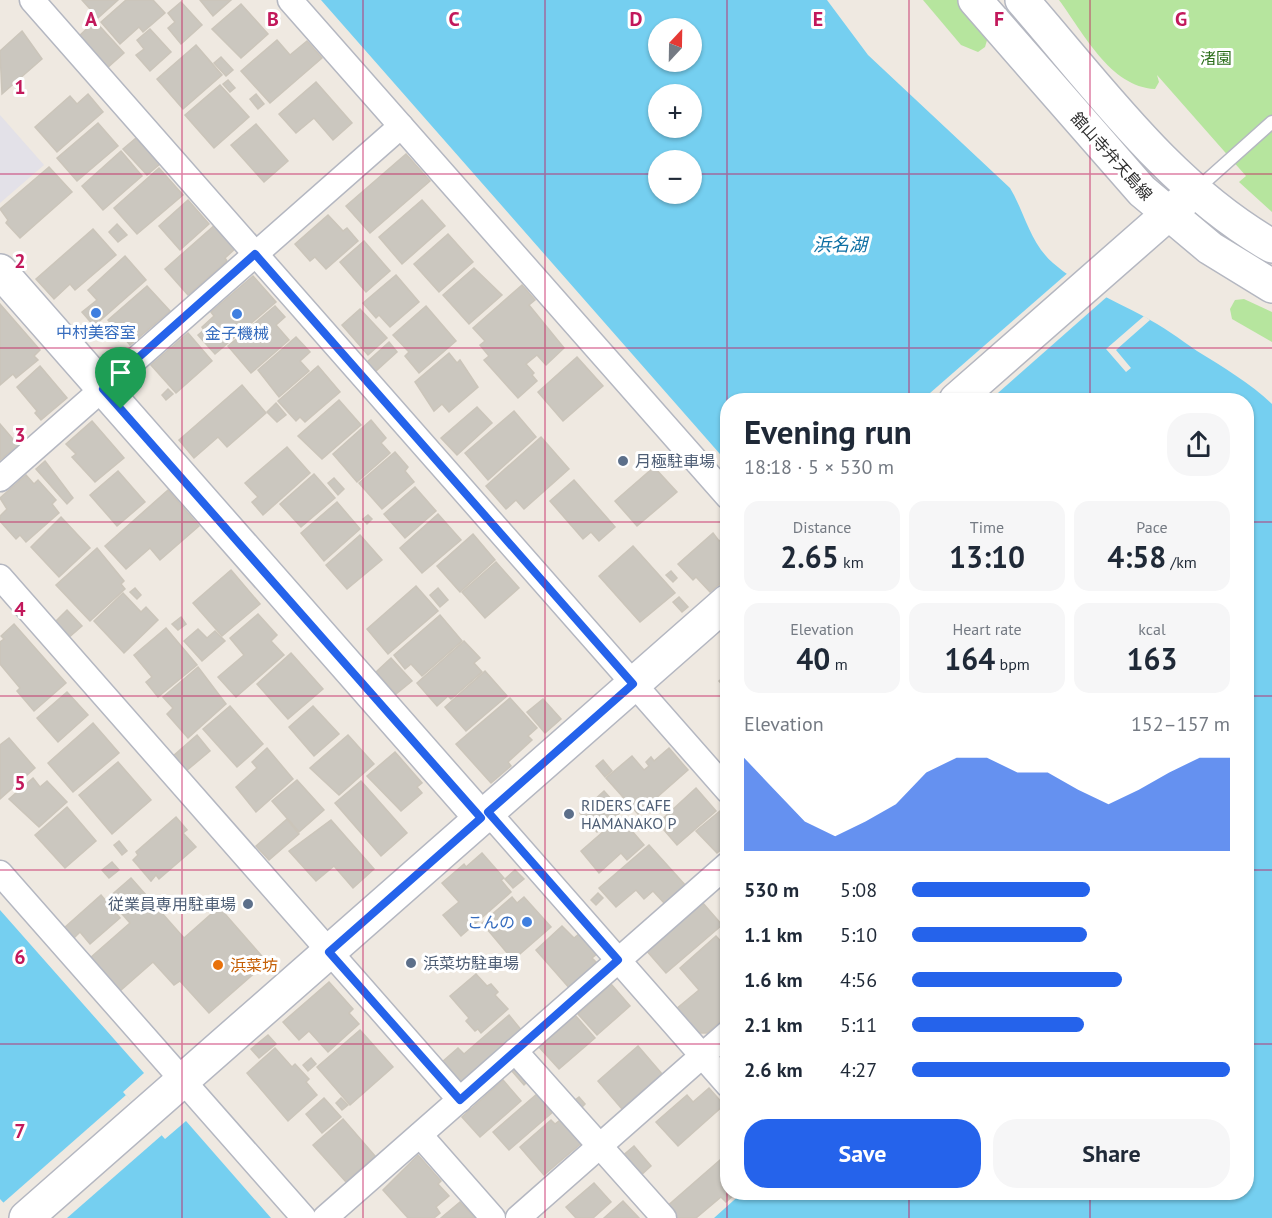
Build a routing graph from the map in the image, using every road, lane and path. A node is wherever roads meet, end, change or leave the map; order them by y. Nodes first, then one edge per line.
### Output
1 (32, 0) edge
2 (290, 0) edge
3 (975, 0) edge
4 (1022, 0) edge
5 (1272, 122) edge
6 (401, 126) junction
7 (1195, 191) junction
8 (1158, 223) junction
9 (1272, 246) edge
10 (255, 254) junction
11 (0, 271) edge
12 (1272, 286) edge
13 (103, 389) junction
14 (964, 393) edge
15 (0, 479) edge
16 (720, 488) edge
17 (0, 577) edge
18 (720, 608) edge
19 (633, 684) junction
20 (720, 782) edge
21 (484, 815) junction
22 (720, 871) edge
23 (0, 873) edge
24 (329, 952) junction
25 (618, 960) junction
26 (720, 1040) edge
27 (515, 1051) junction
28 (702, 1056) junction
29 (720, 1076) edge
30 (183, 1080) junction
31 (460, 1100) junction
32 (420, 1135) junction
33 (600, 1146) junction
34 (26, 1218) edge
35 (304, 1218) edge
36 (325, 1218) edge
37 (493, 1218) edge
38 (518, 1218) edge
39 (664, 1218) edge

1 - 10 street
2 - 6 street
3 - 8 street, 舘山寺弁天島線
4 - 7 street
5 - 7 lane
6 - 10 street
6 - 16 street
7 - 8 street
7 - 9 street
8 - 12 street, 舘山寺弁天島線
8 - 14 street
10 - 13 street
10 - 19 street
11 - 13 street
13 - 15 street
13 - 21 street
17 - 24 street
18 - 19 street
19 - 20 street
19 - 21 street
21 - 24 street
21 - 25 street
22 - 25 street
23 - 30 street
24 - 30 street
24 - 31 street
25 - 27 street
25 - 28 street
26 - 28 street
27 - 31 street
27 - 33 street
28 - 29 street
28 - 33 street
30 - 34 street
30 - 35 street
31 - 32 street
32 - 36 street
32 - 37 street
33 - 38 street
33 - 39 street

